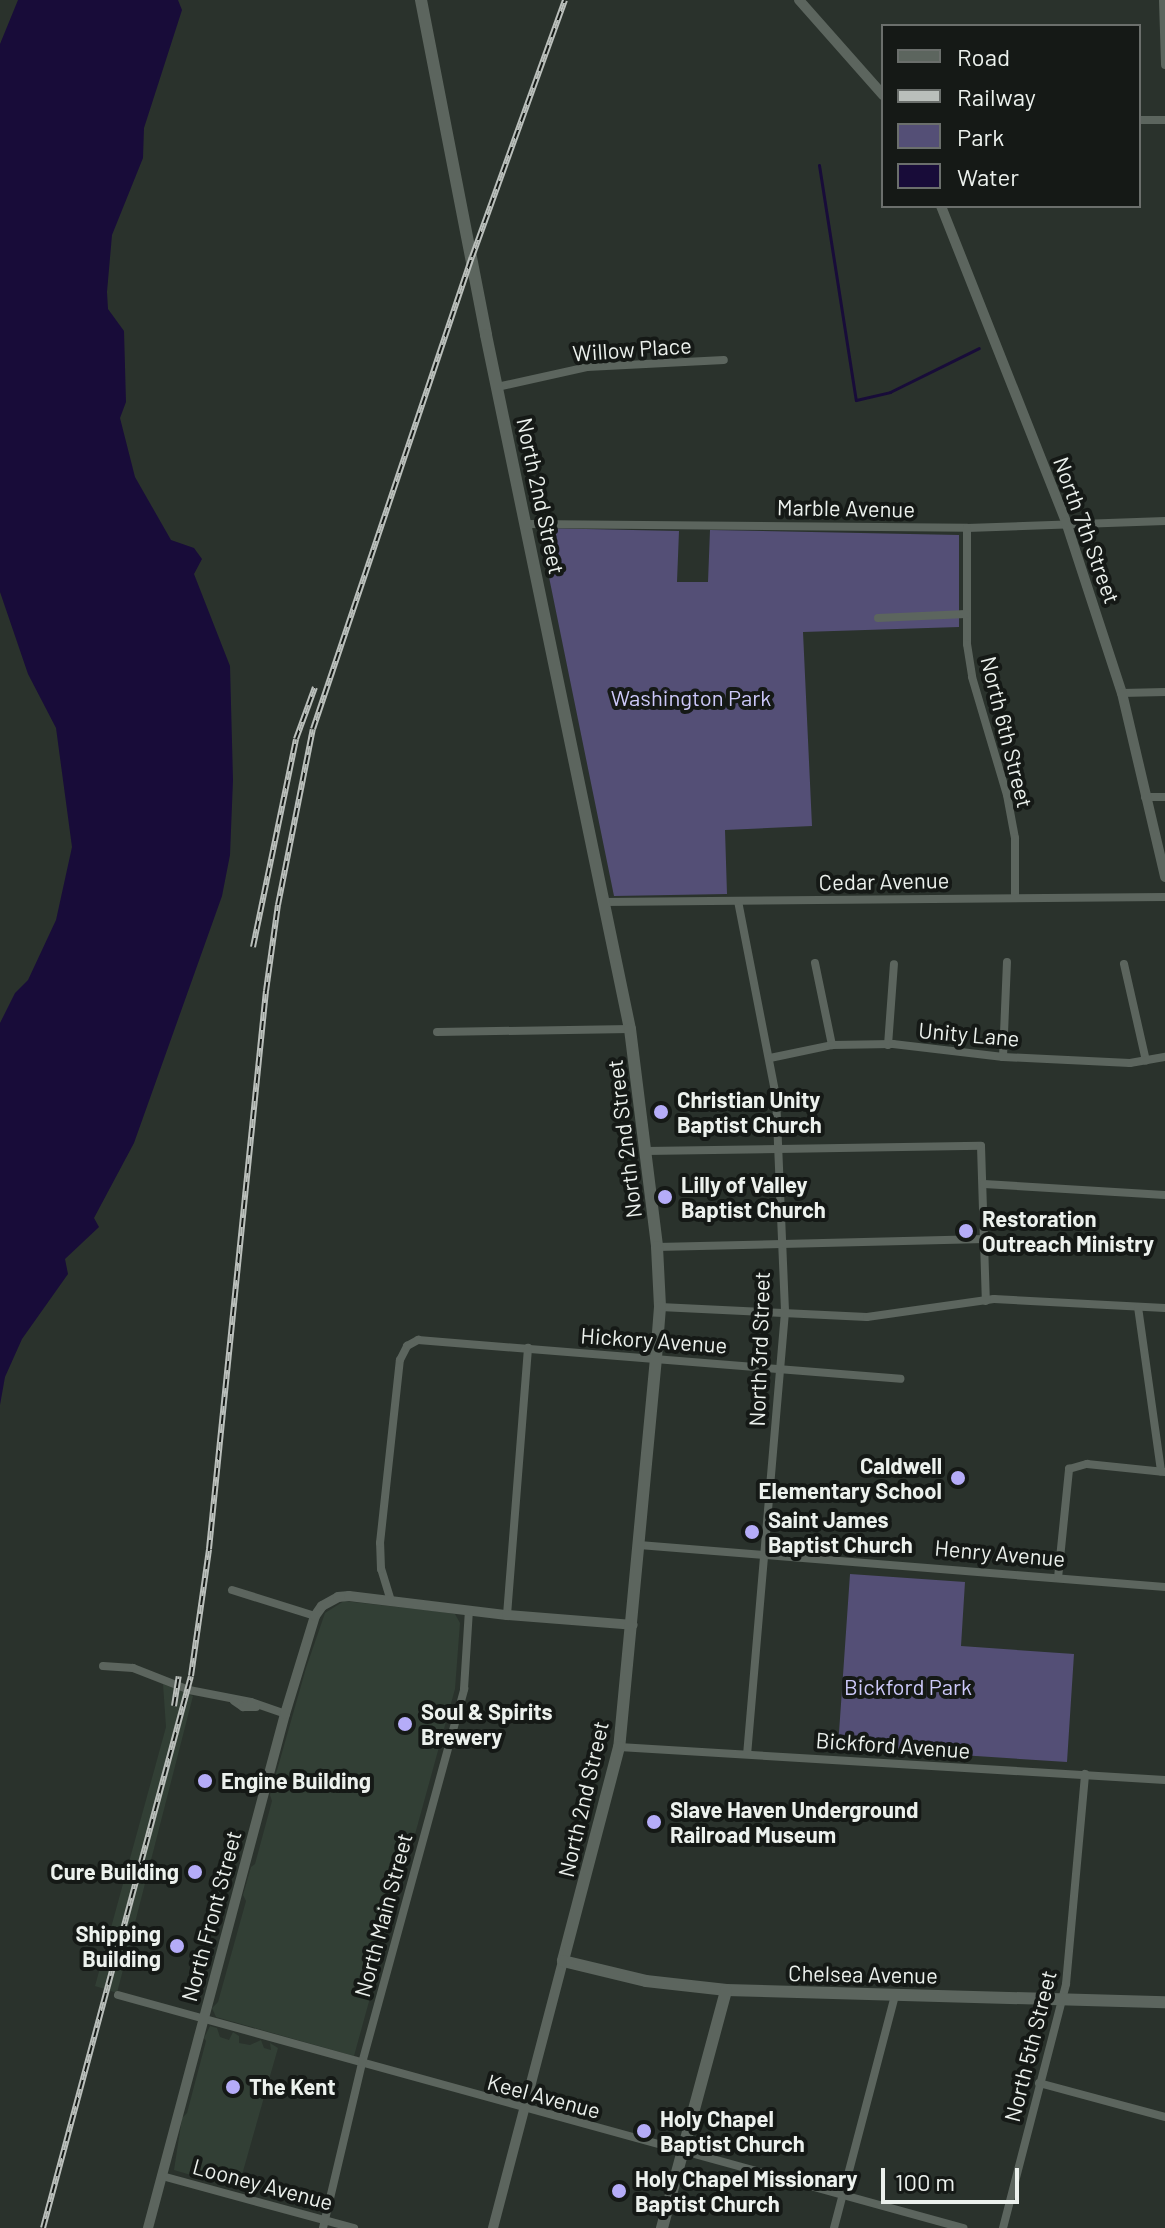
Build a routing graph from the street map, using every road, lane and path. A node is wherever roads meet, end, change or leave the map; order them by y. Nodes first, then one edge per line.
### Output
1 (421, 0) edge
2 (799, 0) edge
3 (1163, 0) edge
4 (1165, 53) edge
5 (1165, 65) edge
6 (881, 93) edge
7 (1141, 120) edge
8 (1165, 120) edge
9 (942, 208) edge
10 (724, 360) dead end
11 (497, 387) junction
12 (1165, 521) edge
13 (1066, 522) junction
14 (526, 524) junction
15 (967, 528) junction
16 (966, 614) junction
17 (878, 618) dead end
18 (1165, 692) edge
19 (1122, 693) junction
20 (1145, 797) junction
21 (1165, 797) edge
22 (1165, 877) edge
23 (1165, 897) edge
24 (1015, 898) junction
25 (738, 901) junction
26 (603, 902) junction
27 (1007, 962) dead end
28 (815, 963) dead end
29 (894, 964) dead end
30 (1124, 964) dead end
31 (630, 1029) junction
32 (437, 1032) dead end
33 (832, 1045) junction
34 (888, 1045) junction
35 (1003, 1057) junction
36 (1165, 1057) edge
37 (770, 1058) junction
38 (1146, 1061) junction
39 (778, 1148) junction
40 (646, 1151) junction
41 (984, 1184) junction
42 (1165, 1195) edge
43 (985, 1239) junction
44 (781, 1244) junction
45 (657, 1247) junction
46 (986, 1301) junction
47 (660, 1307) junction
48 (1138, 1307) junction
49 (1165, 1308) edge
50 (785, 1312) junction
51 (528, 1348) junction
52 (656, 1358) junction
53 (781, 1368) junction
54 (900, 1379) dead end
55 (1163, 1472) edge
56 (639, 1545) junction
57 (766, 1555) junction
58 (1058, 1578) junction
59 (1165, 1587) edge
60 (232, 1590) dead end
61 (391, 1601) junction
62 (469, 1610) junction
63 (507, 1615) junction
64 (315, 1616) junction
65 (633, 1625) junction
66 (103, 1666) dead end
67 (285, 1714) junction
68 (619, 1747) junction
69 (747, 1753) junction
70 (1085, 1774) junction
71 (1165, 1780) edge
72 (563, 1961) junction
73 (726, 1990) junction
74 (118, 1995) dead end
75 (895, 1995) junction
76 (1064, 1998) junction
77 (1165, 2002) edge
78 (204, 2018) junction
79 (362, 2063) junction
80 (1039, 2083) junction
81 (524, 2109) junction
82 (1165, 2117) edge
83 (682, 2152) junction
84 (162, 2176) junction
85 (843, 2196) junction
86 (324, 2224) edge
87 (148, 2228) edge
88 (354, 2228) edge
89 (493, 2228) edge
90 (662, 2228) edge
91 (834, 2228) edge
92 (963, 2228) edge
93 (1003, 2228) edge

1 - 11 main road, North 2nd Street
2 - 6 street
3 - 4 street
4 - 5 street
7 - 8 street
9 - 13 street, North 7th Street
10 - 11 street, Willow Place
11 - 14 main road, North 2nd Street
12 - 13 street, Marble Avenue
13 - 15 street, Marble Avenue
13 - 19 street, North 7th Street
14 - 15 street, Marble Avenue
14 - 26 main road, North 2nd Street
15 - 16 street, North 6th Street
16 - 17 street
16 - 24 street, North 6th Street
18 - 19 street
19 - 20 street, North 7th Street
20 - 21 street
20 - 22 street, North 7th Street
23 - 24 street, Cedar Avenue
24 - 25 street, Cedar Avenue
25 - 26 street, Cedar Avenue
25 - 37 street, North 3rd Street
26 - 31 main road, North 2nd Street
27 - 35 street
28 - 33 street
29 - 34 street
30 - 38 street
31 - 32 street
31 - 40 main road, North 2nd Street
33 - 34 street, Unity Lane
33 - 37 street, Unity Lane
34 - 35 street, Unity Lane
35 - 38 street, Unity Lane
36 - 38 street, Unity Lane
37 - 39 street, North 3rd Street
39 - 40 street
39 - 41 street
39 - 44 street, North 3rd Street
40 - 45 main road, North 2nd Street
41 - 42 street
41 - 43 street
43 - 44 street
43 - 46 street
44 - 45 street
44 - 50 street, North 3rd Street
45 - 47 main road, North 2nd Street
46 - 48 street
46 - 50 street
47 - 50 street
47 - 52 main road, North 2nd Street
48 - 49 street
48 - 55 street
50 - 53 street, North 3rd Street
51 - 52 street, Hickory Avenue
51 - 61 street, Hickory Avenue
51 - 63 street
52 - 53 street, Hickory Avenue
52 - 56 main road, North 2nd Street
53 - 54 street, Hickory Avenue
53 - 57 street, North 3rd Street
55 - 58 street
56 - 57 street, Henry Avenue
56 - 65 main road, North 2nd Street
57 - 58 street, Henry Avenue
57 - 69 street, North 3rd Street
58 - 59 street, Henry Avenue
60 - 64 street
61 - 62 street
61 - 64 street
62 - 63 street
62 - 79 street, North Main Street
63 - 65 street
64 - 67 street, North Front Street
65 - 68 main road, North 2nd Street
66 - 67 street
67 - 78 street, North Front Street
68 - 69 street, Bickford Avenue
68 - 72 main road, North 2nd Street
69 - 70 street, Bickford Avenue
70 - 71 street, Bickford Avenue
70 - 76 street, North 5th Street
72 - 73 main road, Chelsea Avenue
72 - 81 street, North 2nd Street
73 - 75 main road, Chelsea Avenue
73 - 83 main road
74 - 78 street, Keel Avenue
75 - 76 main road, Chelsea Avenue
75 - 85 street
76 - 77 main road, Chelsea Avenue
76 - 80 street, North 5th Street
78 - 79 street, Keel Avenue
78 - 84 street, North Front Street
79 - 81 street, Keel Avenue
79 - 86 street, North Main Street
80 - 82 street
80 - 93 street, North 5th Street
81 - 83 street, Keel Avenue
81 - 89 street, North 2nd Street
83 - 85 street, Keel Avenue
83 - 90 main road
84 - 86 street, Looney Avenue
84 - 87 street, North Front Street
85 - 91 street
85 - 92 street, Keel Avenue
86 - 88 street, Looney Avenue

